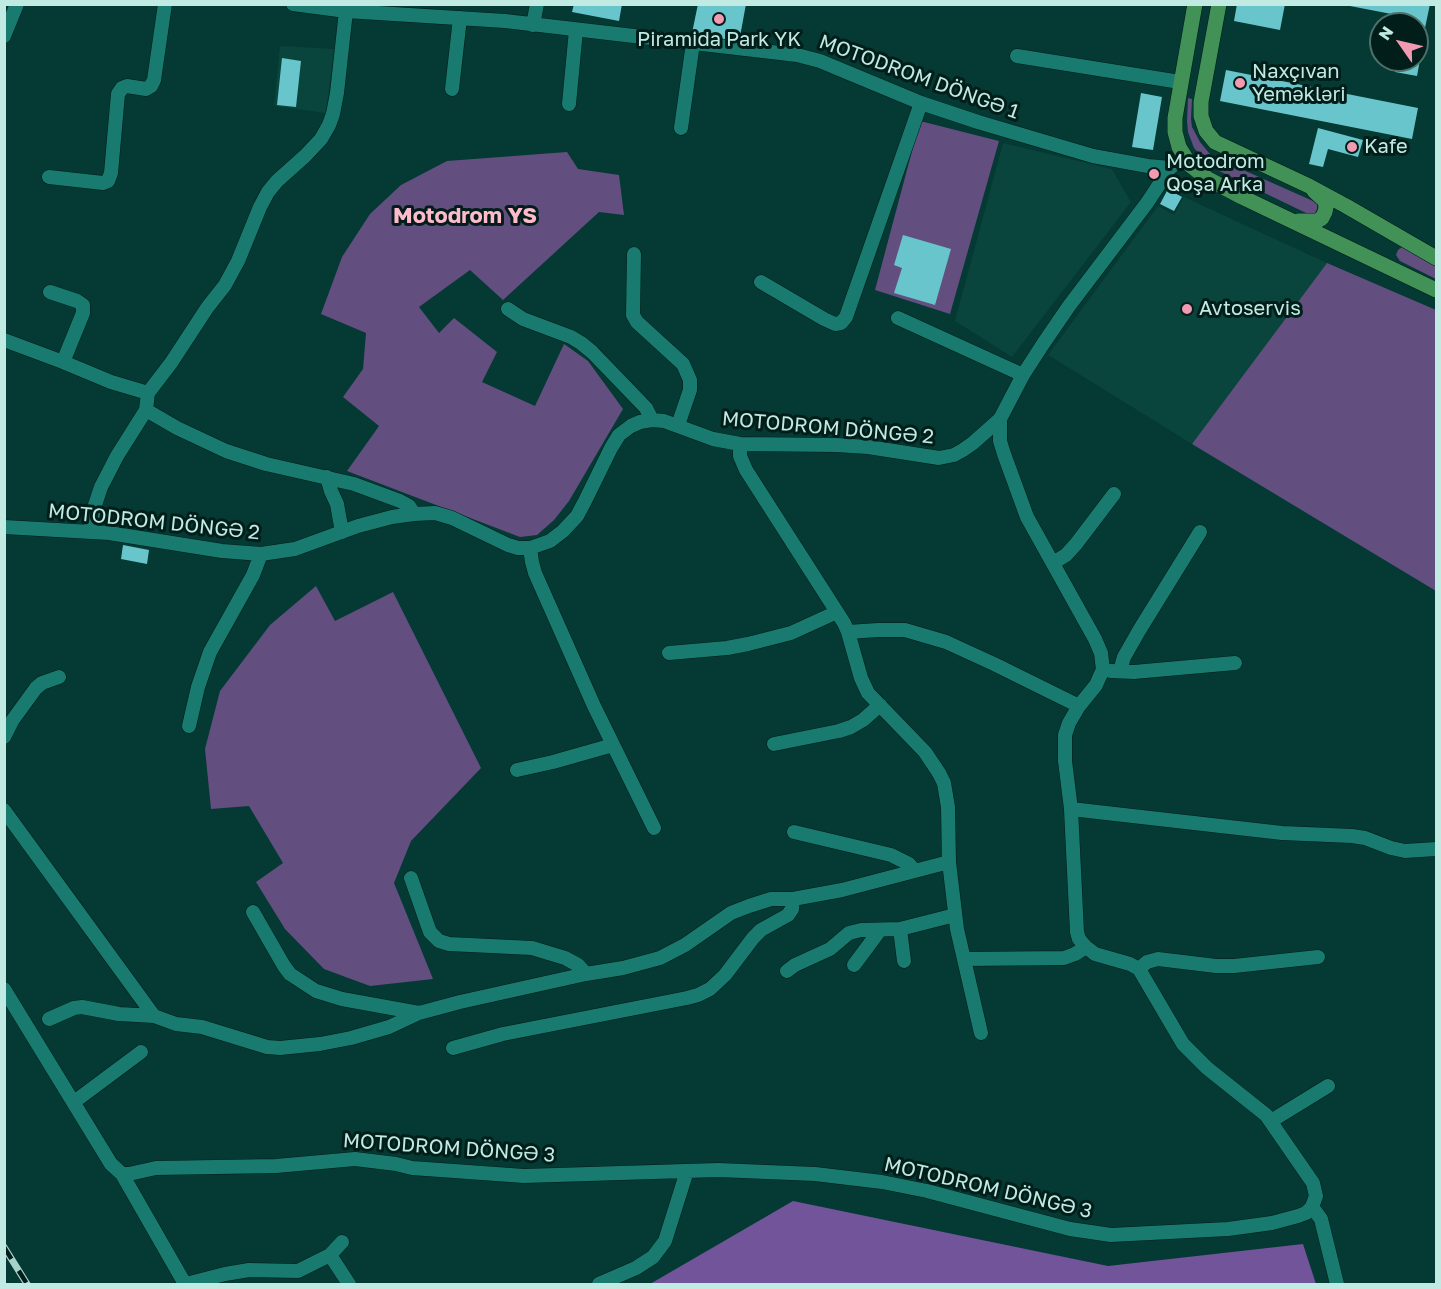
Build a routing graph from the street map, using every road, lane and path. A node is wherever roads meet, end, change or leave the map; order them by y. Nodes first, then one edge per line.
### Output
1 (17, 4) edge
2 (165, 4) edge
3 (293, 4) edge
4 (537, 4) edge
5 (1195, 4) edge
6 (1219, 4) edge
7 (346, 11) junction
8 (460, 18) junction
9 (533, 25) junction
10 (576, 30) junction
11 (4, 36) edge
12 (693, 43) junction
13 (1017, 56) dead end
14 (1180, 82) junction
15 (452, 89) dead end
16 (921, 103) junction
17 (569, 104) dead end
18 (681, 128) dead end
19 (1184, 157) junction
20 (1170, 168) junction
21 (49, 177) dead end
22 (1309, 186) junction
23 (1292, 220) junction
24 (634, 254) dead end
25 (1437, 258) edge
26 (761, 282) dead end
27 (1437, 290) edge
28 (50, 292) dead end
29 (507, 309) dead end
30 (898, 318) dead end
31 (4, 340) edge
32 (63, 362) junction
33 (1023, 375) junction
34 (148, 393) junction
35 (146, 410) junction
36 (1000, 419) junction
37 (652, 420) junction
38 (678, 425) junction
39 (740, 444) junction
40 (327, 477) junction
41 (1114, 494) dead end
42 (414, 514) junction
43 (4, 527) edge
44 (90, 531) junction
45 (342, 532) junction
46 (1200, 532) dead end
47 (530, 548) junction
48 (261, 554) junction
49 (1053, 563) junction
50 (837, 612) junction
51 (848, 632) junction
52 (669, 653) dead end
53 (1234, 663) dead end
54 (1103, 670) junction
55 (1120, 671) junction
56 (59, 677) dead end
57 (880, 705) junction
58 (1079, 706) junction
59 (189, 726) dead end
60 (4, 737) edge
61 (774, 744) dead end
62 (613, 746) junction
63 (517, 770) dead end
64 (1071, 809) junction
65 (4, 810) edge
66 (654, 828) dead end
67 (794, 832) dead end
68 (1437, 849) edge
69 (949, 862) junction
70 (915, 871) junction
71 (411, 878) dead end
72 (793, 899) junction
73 (253, 912) dead end
74 (955, 915) junction
75 (900, 929) junction
76 (880, 930) junction
77 (1086, 947) junction
78 (1318, 957) dead end
79 (965, 959) junction
80 (904, 961) dead end
81 (854, 965) dead end
82 (1138, 969) junction
83 (787, 971) dead end
84 (586, 974) junction
85 (4, 989) edge
86 (419, 1013) junction
87 (154, 1017) junction
88 (50, 1019) dead end
89 (981, 1033) dead end
90 (453, 1048) dead end
91 (141, 1052) dead end
92 (1328, 1086) dead end
93 (74, 1102) junction
94 (1271, 1121) junction
95 (687, 1172) junction
96 (122, 1174) junction
97 (1312, 1207) junction
98 (342, 1242) dead end
99 (330, 1255) junction
100 (185, 1284) edge
101 (349, 1284) edge
102 (599, 1284) edge
103 (1336, 1284) edge

1 - 11 street
2 - 21 street
3 - 7 street, MOTODROM DÖNGƏ 1
4 - 9 street
5 - 14 main road
6 - 22 main road
7 - 8 street, MOTODROM DÖNGƏ 1
7 - 34 street
8 - 9 street, MOTODROM DÖNGƏ 1
8 - 15 street
9 - 10 street, MOTODROM DÖNGƏ 1
10 - 12 street, MOTODROM DÖNGƏ 1
10 - 17 street
12 - 16 street, MOTODROM DÖNGƏ 1
12 - 18 street
13 - 14 street
14 - 19 main road
16 - 20 street, MOTODROM DÖNGƏ 1
16 - 26 street
19 - 20 street, MOTODROM DÖNGƏ 2
19 - 23 main road
20 - 33 street, MOTODROM DÖNGƏ 2
22 - 23 main road
22 - 25 main road
23 - 27 main road
24 - 38 street
28 - 32 street
29 - 37 street
30 - 33 street
31 - 32 street
32 - 34 street
33 - 36 street, MOTODROM DÖNGƏ 2
34 - 35 street
35 - 40 street
35 - 44 street
36 - 39 street, MOTODROM DÖNGƏ 2
36 - 49 street
37 - 38 street, MOTODROM DÖNGƏ 2
37 - 47 street
38 - 39 street, MOTODROM DÖNGƏ 2
39 - 50 street
40 - 42 street
40 - 45 street
41 - 49 street
42 - 45 street, MOTODROM DÖNGƏ 2
42 - 47 street, MOTODROM DÖNGƏ 2
43 - 44 street, MOTODROM DÖNGƏ 2
44 - 48 street, MOTODROM DÖNGƏ 2
45 - 48 street, MOTODROM DÖNGƏ 2
46 - 55 street
47 - 62 street
48 - 59 street
49 - 54 street
50 - 51 street
50 - 52 street
51 - 57 street
51 - 58 street
53 - 55 street
54 - 55 street
54 - 58 street
56 - 60 street
57 - 61 street
57 - 69 street
58 - 64 street
62 - 63 street
62 - 66 street
64 - 68 street
64 - 77 street
65 - 87 street
67 - 70 street
69 - 70 street
69 - 74 street
70 - 72 street
71 - 84 street
72 - 84 street
72 - 90 street
73 - 86 street
74 - 75 street
74 - 79 street
75 - 76 street
75 - 80 street
76 - 81 street
76 - 83 street
77 - 79 street
77 - 82 street
78 - 82 street
79 - 89 street
82 - 94 street
84 - 86 street
85 - 93 street
86 - 87 street
87 - 88 street
91 - 93 street
92 - 94 street
93 - 96 street
94 - 97 street
95 - 96 street, MOTODROM DÖNGƏ 3
95 - 97 street, MOTODROM DÖNGƏ 3
95 - 102 street
96 - 100 street
97 - 103 street
98 - 99 street
99 - 100 street
99 - 101 street

